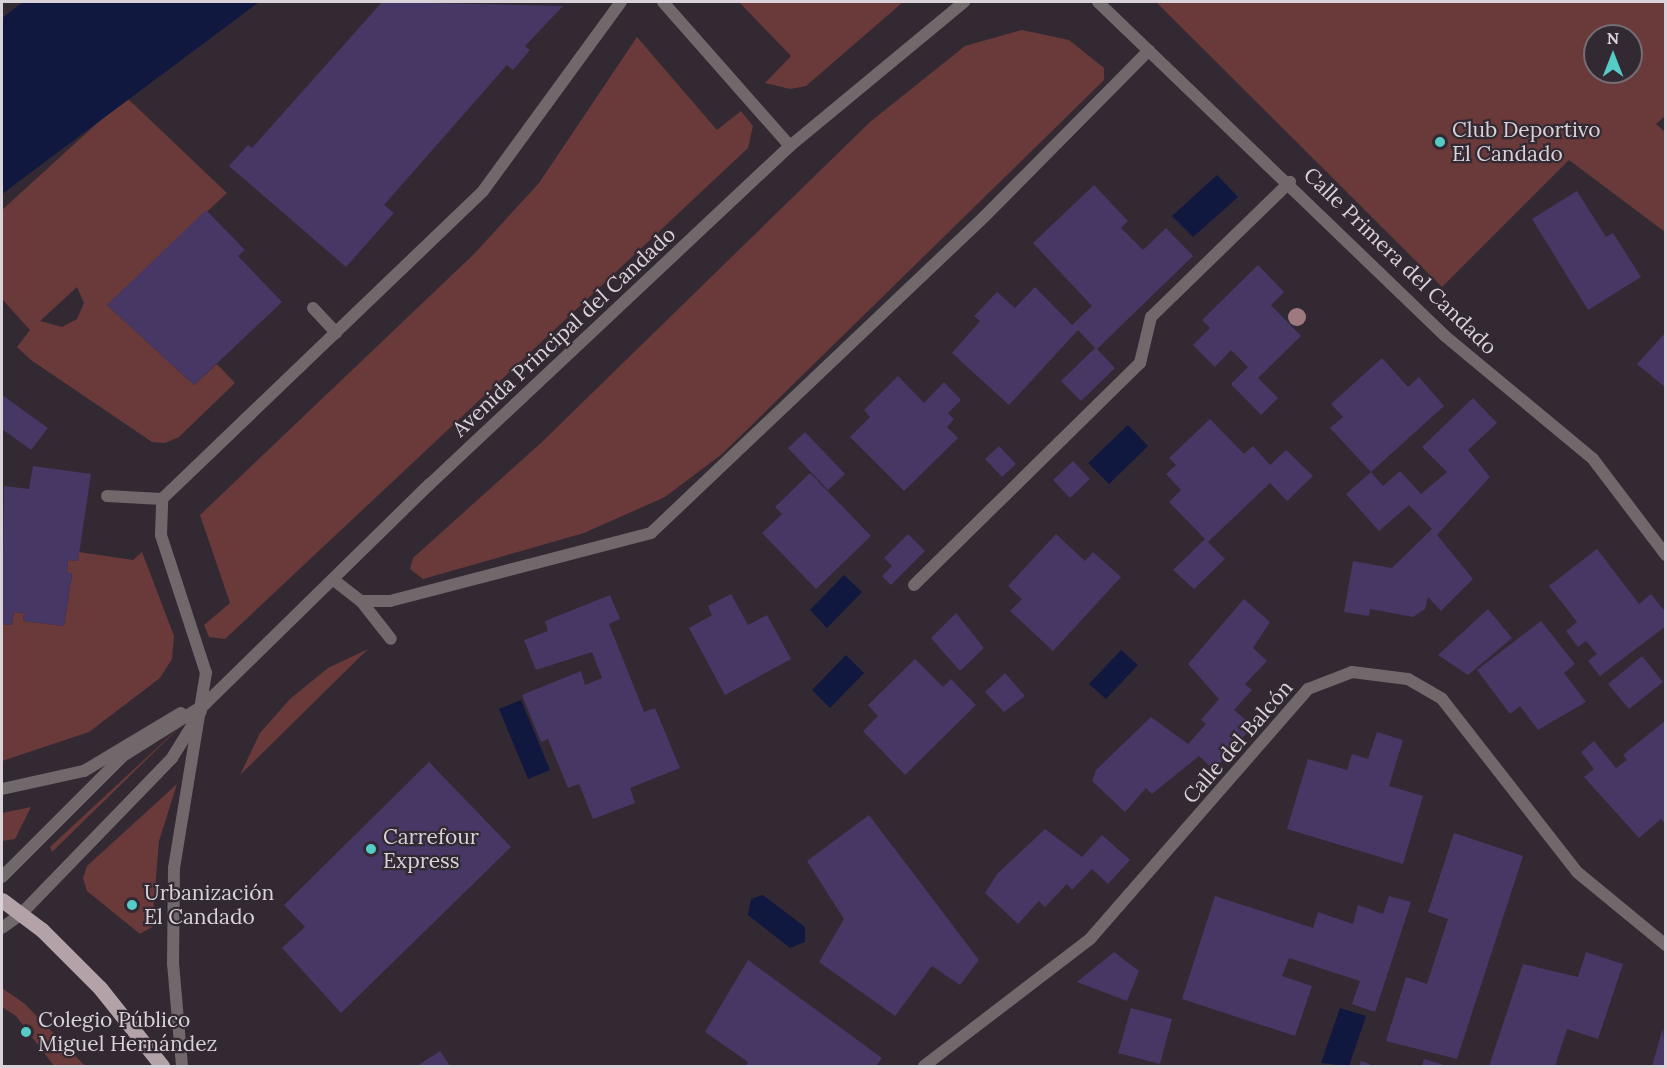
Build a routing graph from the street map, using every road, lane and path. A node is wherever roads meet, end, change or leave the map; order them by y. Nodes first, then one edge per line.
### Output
1 (621, 2) edge
2 (663, 2) edge
3 (964, 2) edge
4 (1098, 2) edge
5 (1149, 50) junction
6 (790, 146) junction
7 (1290, 182) junction
8 (313, 308) dead end
9 (336, 333) junction
10 (107, 496) dead end
11 (162, 499) junction
12 (1665, 555) edge
13 (334, 581) junction
14 (914, 585) dead end
15 (361, 601) junction
16 (391, 639) dead end
17 (204, 705) junction
18 (2, 789) edge
19 (2, 877) edge
20 (2, 900) edge
21 (21, 914) junction
22 (2, 928) edge
23 (1665, 945) edge
24 (162, 1066) edge
25 (182, 1066) edge
26 (924, 1066) edge

1 - 9 street
2 - 6 street
3 - 6 street, Avenida Principal del Candado
4 - 5 street, Calle Primera del Candado
5 - 7 street, Calle Primera del Candado
5 - 15 street
6 - 13 street, Avenida Principal del Candado
7 - 12 street, Calle Primera del Candado
7 - 14 street
8 - 9 street
9 - 11 street
10 - 11 street
11 - 17 street
13 - 15 street
13 - 17 street, Avenida Principal del Candado
15 - 16 street
17 - 18 street, Avenida Principal del Candado
17 - 19 street, Avenida Principal del Candado
17 - 21 street, Avenida Principal del Candado
17 - 25 street
20 - 21 main road
21 - 22 street, Avenida Principal del Candado
21 - 24 main road
23 - 26 street, Calle del Balcón

